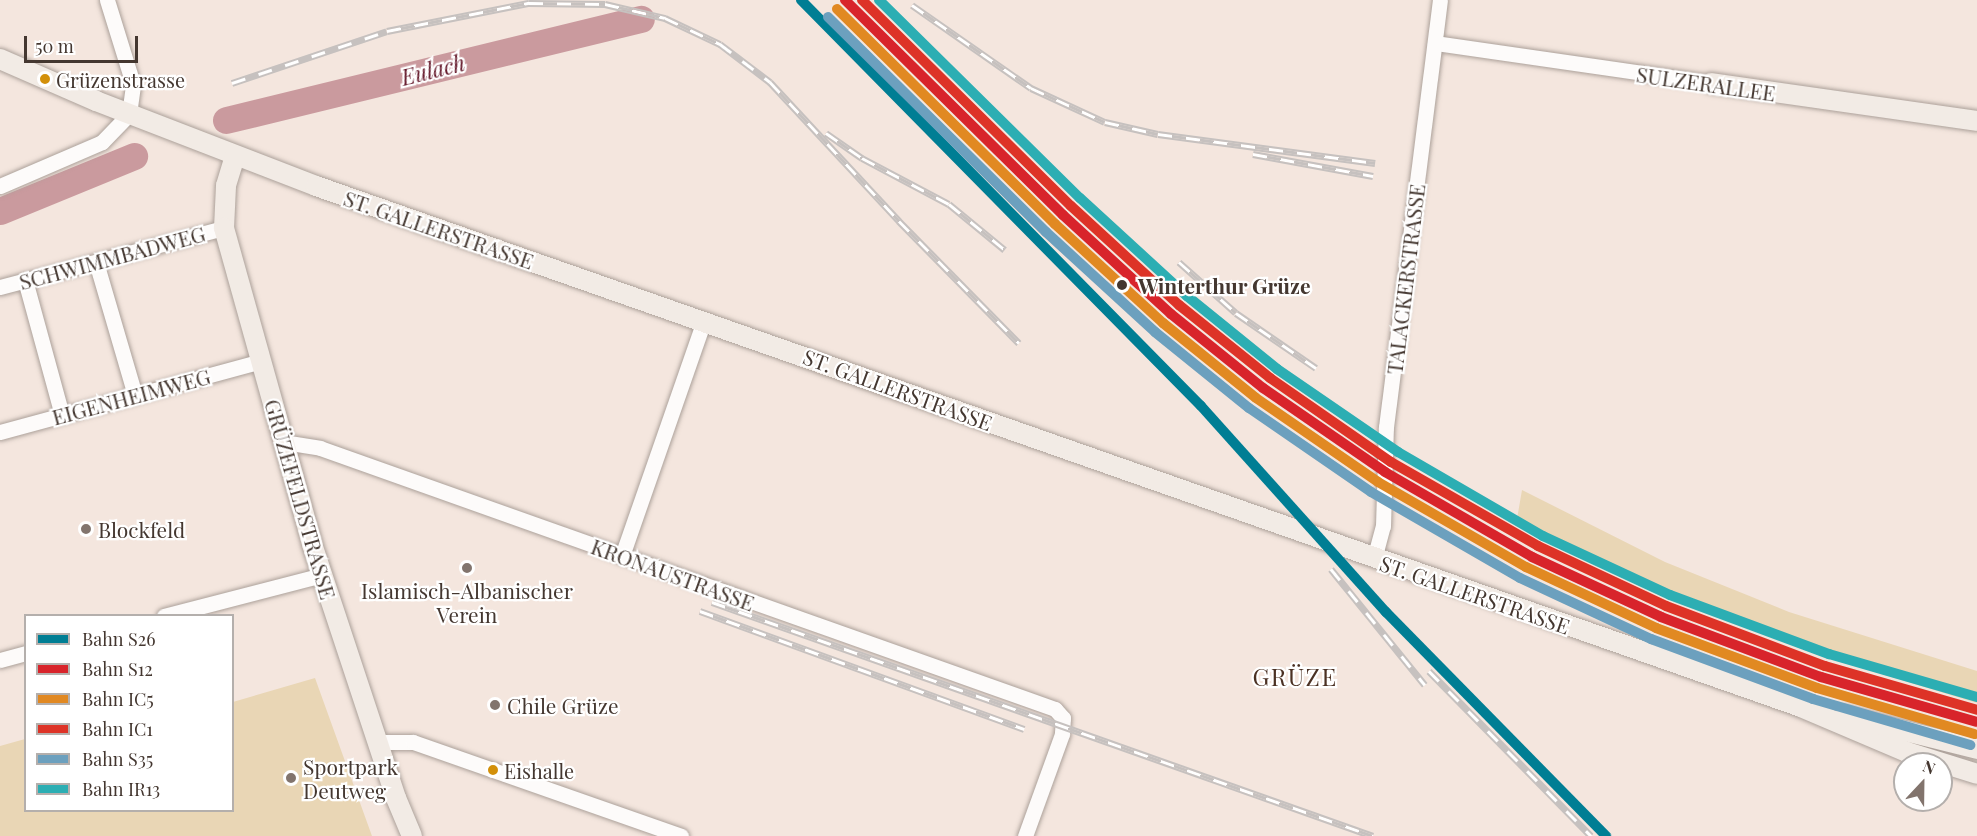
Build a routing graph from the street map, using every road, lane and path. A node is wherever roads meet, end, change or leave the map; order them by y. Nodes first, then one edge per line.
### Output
1 (107, 0) edge
2 (1440, 0) edge
3 (1435, 43) junction
4 (0, 59) edge
5 (1711, 83) joint
6 (129, 114) junction
7 (1977, 121) edge
8 (235, 156) junction
9 (0, 186) edge
10 (224, 228) junction
11 (96, 262) junction
12 (25, 280) junction
13 (0, 287) edge
14 (704, 321) junction
15 (262, 361) junction
16 (135, 395) junction
17 (62, 415) junction
18 (0, 432) edge
19 (284, 442) junction
20 (621, 556) junction
21 (1374, 559) junction
22 (323, 575) junction
23 (168, 614) edge
24 (24, 654) edge
25 (0, 660) edge
26 (1801, 707) junction
27 (377, 742) junction
28 (1977, 749) edge
29 (1977, 774) edge
30 (412, 836) edge
31 (681, 836) edge
32 (1025, 836) edge

1 - 6 street
2 - 3 street, TALACKERSTRASSE
3 - 5 street, SULZERALLEE
3 - 21 street, TALACKERSTRASSE
4 - 6 main road, ST. GALLERSTRASSE
5 - 7 main road, SULZERALLEE
6 - 8 main road, ST. GALLERSTRASSE
6 - 9 street
8 - 10 main road, GRÜZEFELDSTRASSE
8 - 14 main road, ST. GALLERSTRASSE
10 - 11 street, SCHWIMMBADWEG
10 - 15 main road, GRÜZEFELDSTRASSE
11 - 12 street, SCHWIMMBADWEG
11 - 16 street
12 - 13 street, SCHWIMMBADWEG
12 - 17 street
14 - 20 street
14 - 21 main road, ST. GALLERSTRASSE
15 - 16 street, EIGENHEIMWEG
15 - 19 main road, GRÜZEFELDSTRASSE
16 - 17 street, EIGENHEIMWEG
17 - 18 street, EIGENHEIMWEG
19 - 20 street, KRONAUSTRASSE
19 - 22 main road, GRÜZEFELDSTRASSE
20 - 32 street, KRONAUSTRASSE
21 - 26 main road, ST. GALLERSTRASSE
22 - 23 street
22 - 27 main road, GRÜZEFELDSTRASSE
24 - 25 street
26 - 28 main road, ST. GALLERSTRASSE
26 - 29 main road, ST. GALLERSTRASSE
27 - 30 main road, GRÜZEFELDSTRASSE
27 - 31 street

